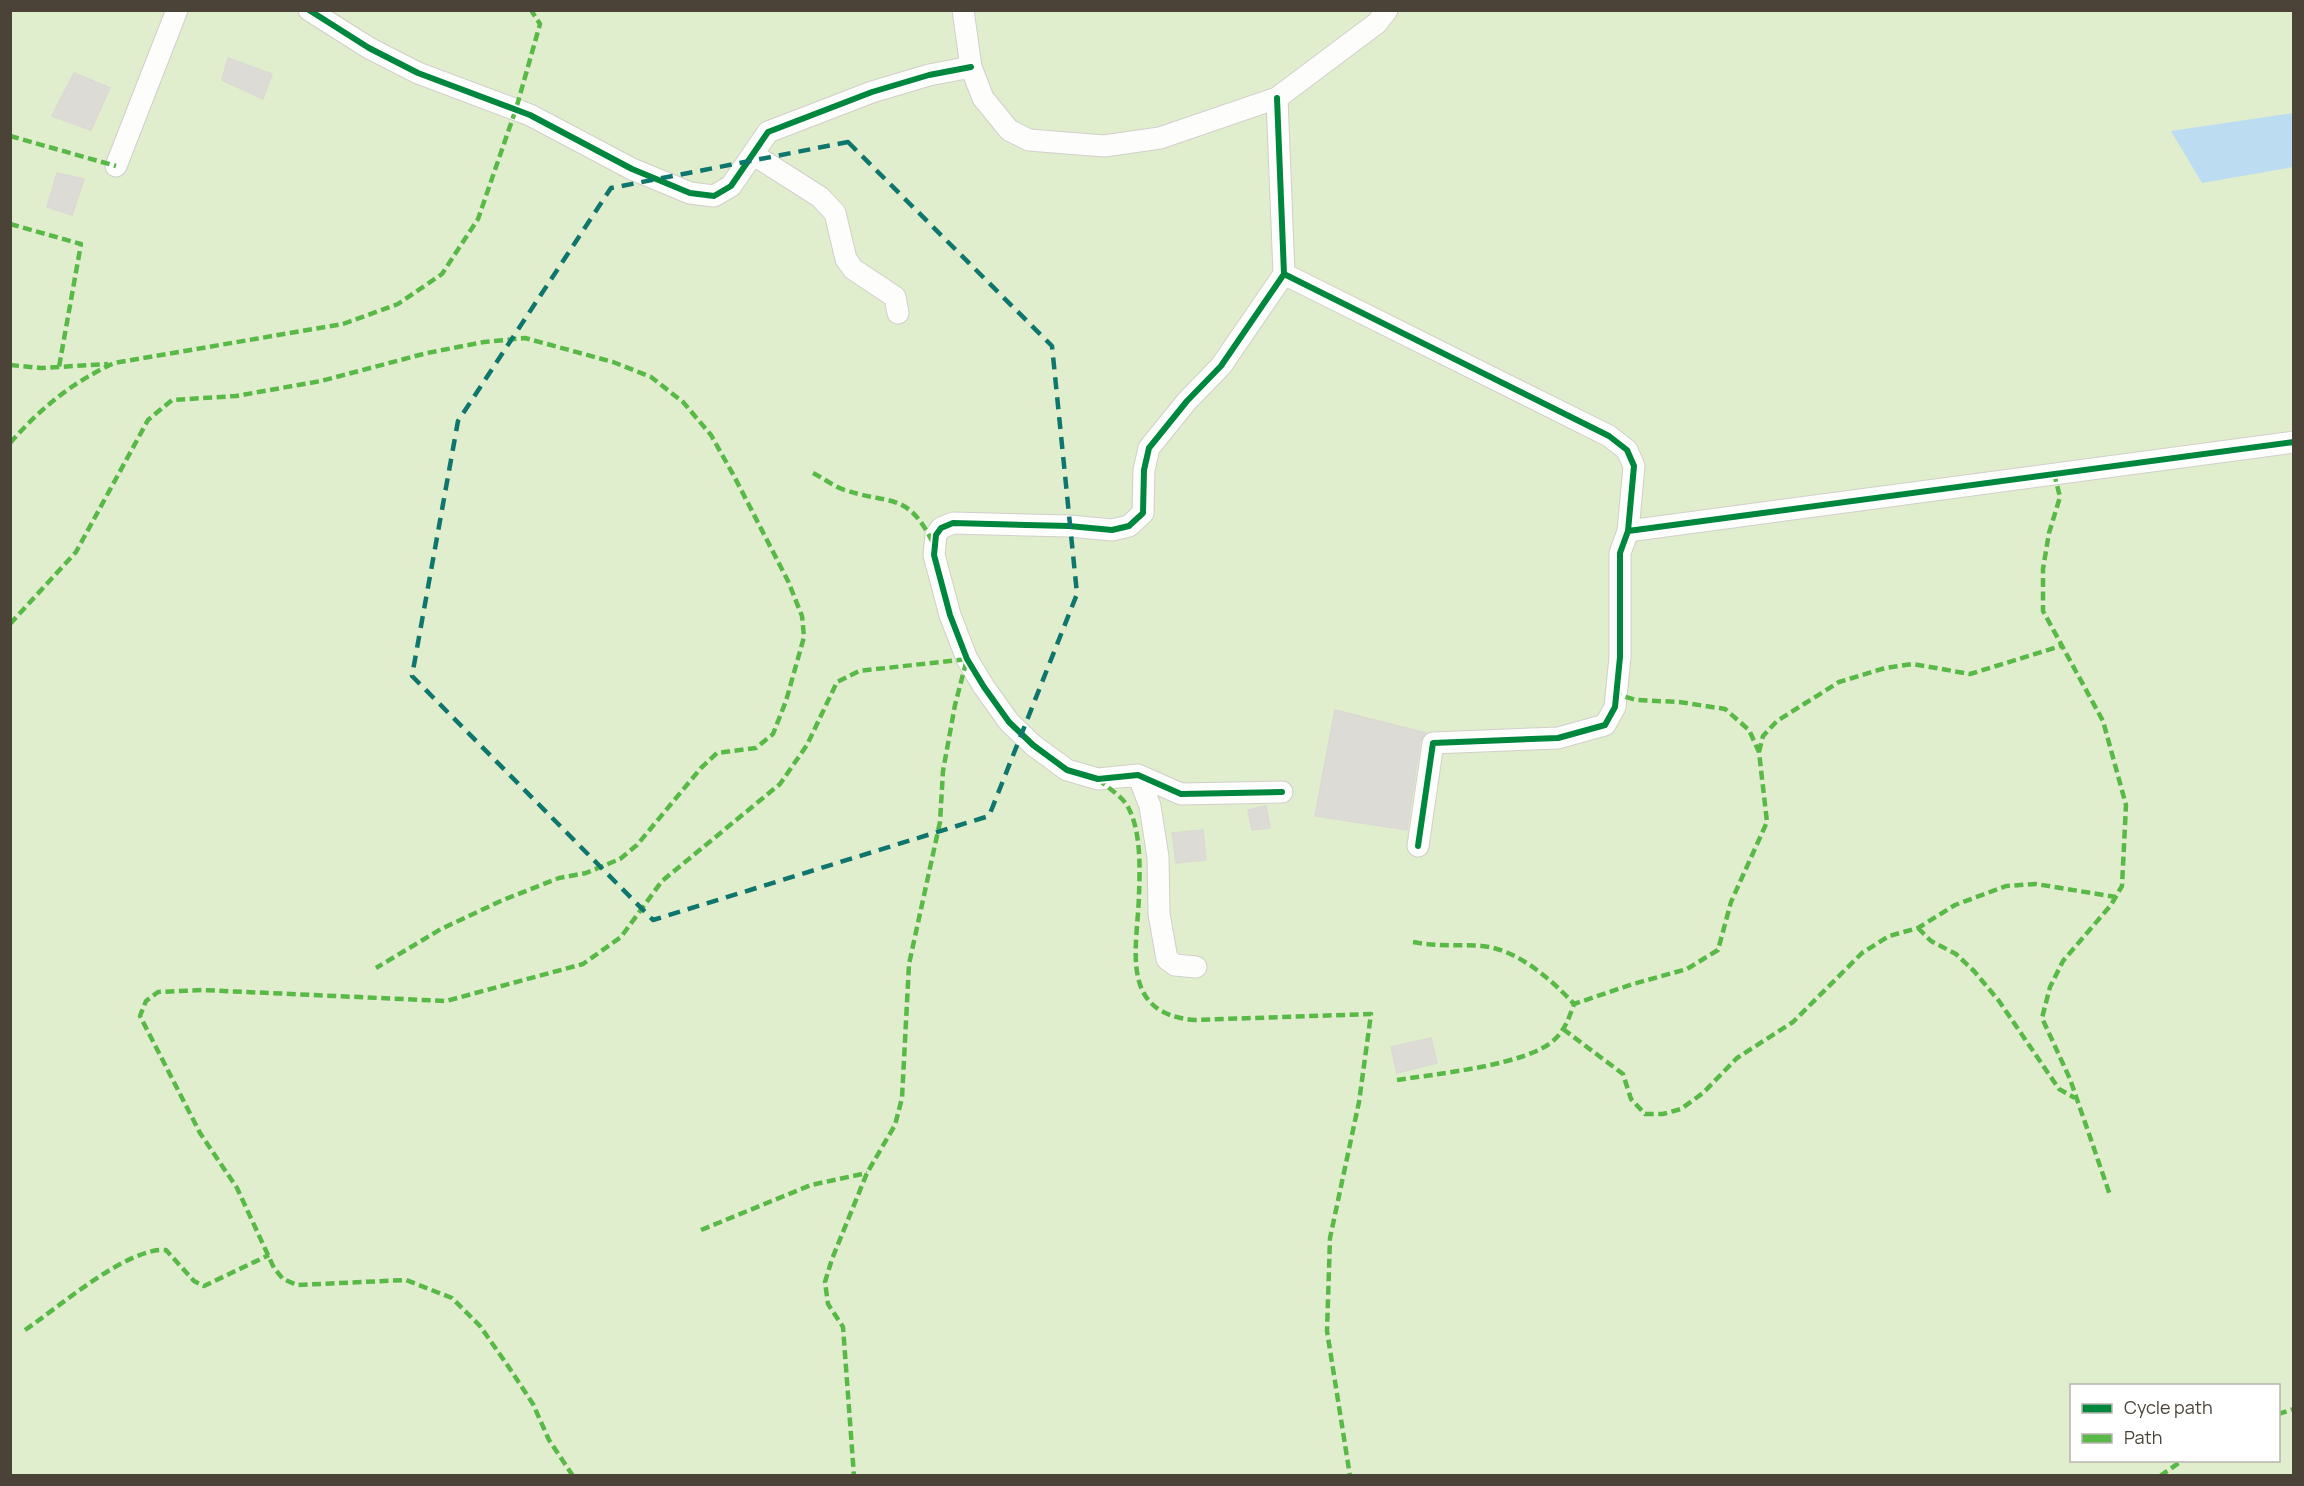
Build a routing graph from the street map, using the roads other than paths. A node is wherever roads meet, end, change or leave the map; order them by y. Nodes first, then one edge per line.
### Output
1 (177, 10) edge
2 (309, 10) edge
3 (963, 10) edge
4 (1387, 10) edge
5 (971, 67) junction
6 (1277, 98) junction
7 (754, 155) junction
8 (116, 166) dead end
9 (1284, 274) junction
10 (898, 313) dead end
11 (2294, 442) edge
12 (1628, 531) junction
13 (1138, 775) junction
14 (1282, 792) dead end
15 (1418, 846) dead end
16 (1196, 967) dead end

1 - 8 street
2 - 7 street
3 - 5 street
4 - 6 street
5 - 6 street
5 - 7 street
6 - 9 street
7 - 10 street
9 - 12 street
9 - 13 street
11 - 12 street
12 - 15 street
13 - 14 street
13 - 16 street

